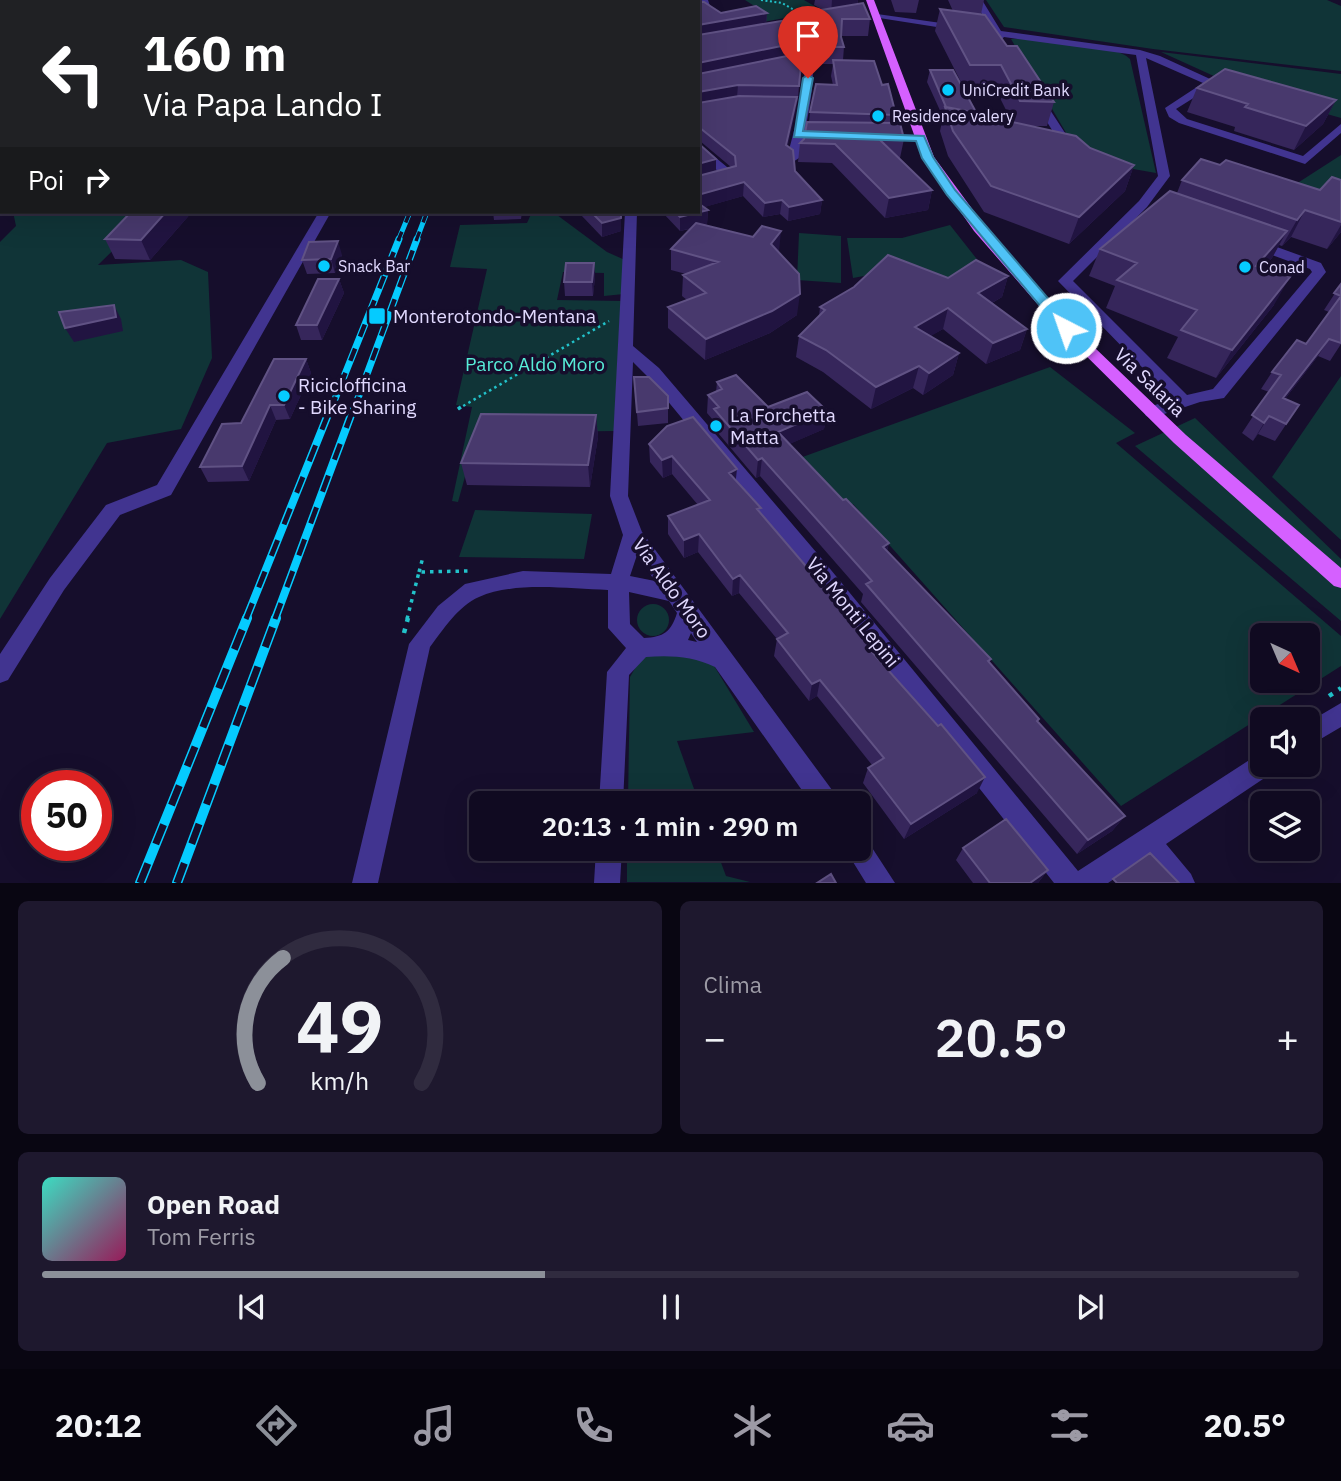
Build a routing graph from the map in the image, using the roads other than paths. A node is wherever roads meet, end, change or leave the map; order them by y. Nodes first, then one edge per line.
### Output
1 (700, 0) edge
2 (978, 0) edge
3 (700, 9) edge
4 (874, 10) edge
5 (858, 13) edge
6 (813, 21) edge
7 (788, 26) junction
8 (775, 28) edge
9 (996, 32) junction
10 (1004, 44) edge
11 (1140, 53) junction
12 (808, 58) junction
13 (797, 61) edge
14 (1209, 84) junction
15 (1223, 88) edge
16 (1032, 90) edge
17 (790, 104) edge
18 (803, 104) junction
19 (1328, 119) edge
20 (1341, 125) edge
21 (798, 134) junction
22 (811, 135) edge
23 (864, 136) edge
24 (1061, 136) edge
25 (920, 138) junction
26 (700, 148) edge
27 (793, 158) edge
28 (700, 183) edge
29 (324, 214) edge
30 (631, 214) edge
31 (1242, 239) edge
32 (626, 348) junction
33 (1184, 401) junction
34 (1152, 412) junction
35 (632, 536) junction
36 (1341, 580) edge
37 (618, 582) junction
38 (682, 603) junction
39 (665, 646) junction
40 (640, 648) junction
41 (726, 662) junction
42 (0, 673) edge
43 (1341, 714) edge
44 (1320, 728) edge
45 (1250, 774) edge
46 (612, 791) edge
47 (817, 791) edge
48 (1147, 841) junction
49 (608, 861) edge
50 (866, 861) edge
51 (365, 883) edge
52 (607, 883) edge
53 (882, 883) edge
54 (1072, 883) edge
55 (1084, 883) edge
56 (1182, 883) edge

1 - 3 street
2 - 9 street
4 - 5 main road
4 - 9 street
4 - 25 main road, Via Salaria
6 - 7 main road
7 - 8 main road
7 - 12 street
9 - 10 street
9 - 11 street
11 - 14 street
11 - 33 street
12 - 13 street
12 - 18 street
14 - 15 street
14 - 20 street
16 - 24 street
17 - 18 street
18 - 21 street
19 - 20 street
21 - 22 street
21 - 27 street
23 - 25 street
25 - 34 main road, Via Salaria
26 - 28 street
29 - 42 street
30 - 32 street, Via Aldo Moro
31 - 33 street
32 - 35 street, Via Aldo Moro
32 - 54 street, Via Monti Lepini
33 - 34 street
34 - 36 main road, Via Salaria
35 - 37 street
35 - 38 street, Via Aldo Moro
37 - 38 street
37 - 40 street
37 - 51 street
38 - 39 street
38 - 41 street, Via Aldo Moro
39 - 40 street
39 - 41 street
40 - 46 street
41 - 47 street, Via Aldo Moro
43 - 44 street
45 - 48 street
48 - 55 street
48 - 56 street
49 - 52 street
50 - 53 street

